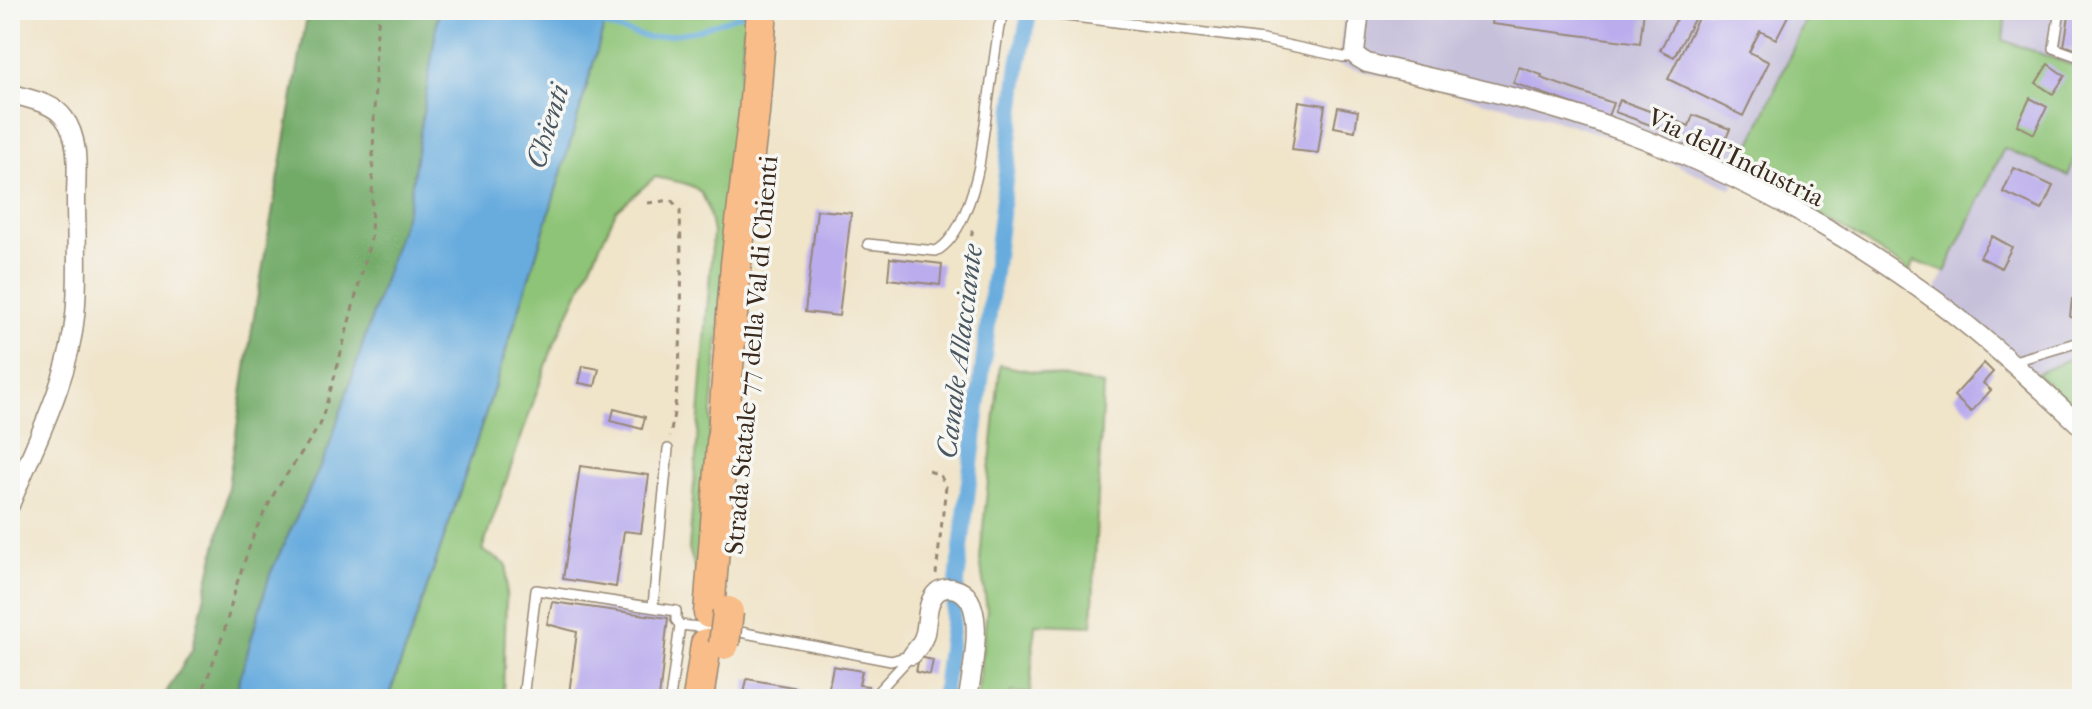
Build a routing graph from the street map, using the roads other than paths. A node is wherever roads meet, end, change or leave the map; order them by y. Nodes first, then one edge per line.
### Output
1 (762, 10) edge
2 (782, 10) edge
3 (1015, 10) edge
4 (1360, 10) edge
5 (2060, 10) edge
6 (1040, 12) edge
7 (1357, 57) junction
8 (2082, 58) edge
9 (10, 93) edge
10 (868, 244) dead end
11 (2082, 339) edge
12 (2011, 362) junction
13 (2082, 427) edge
14 (668, 449) road end
15 (10, 505) edge
16 (653, 606) junction
17 (718, 612) junction
18 (680, 625) junction
19 (715, 644) junction
20 (912, 655) junction
21 (523, 699) edge
22 (670, 699) edge
23 (698, 699) edge
24 (717, 699) edge
25 (871, 699) edge
26 (968, 699) edge

1 - 17 highway, Strada Statale 77 della Val di Chienti
2 - 17 highway, Strada Statale 77 della Val di Chienti
3 - 6 lane
3 - 10 lane
4 - 7 street
5 - 8 lane
6 - 7 lane
7 - 12 street, Via dell'Industria
9 - 15 street
11 - 12 lane
12 - 13 street, Via dell'Industria
14 - 16 lane
16 - 18 lane
16 - 21 lane
17 - 19 highway, Strada Statale 77 della Val di Chienti
18 - 20 lane
18 - 22 lane
19 - 23 highway, Strada Statale 77 della Val di Chienti
19 - 24 highway, Strada Statale 77 della Val di Chienti
20 - 25 lane
20 - 26 street

